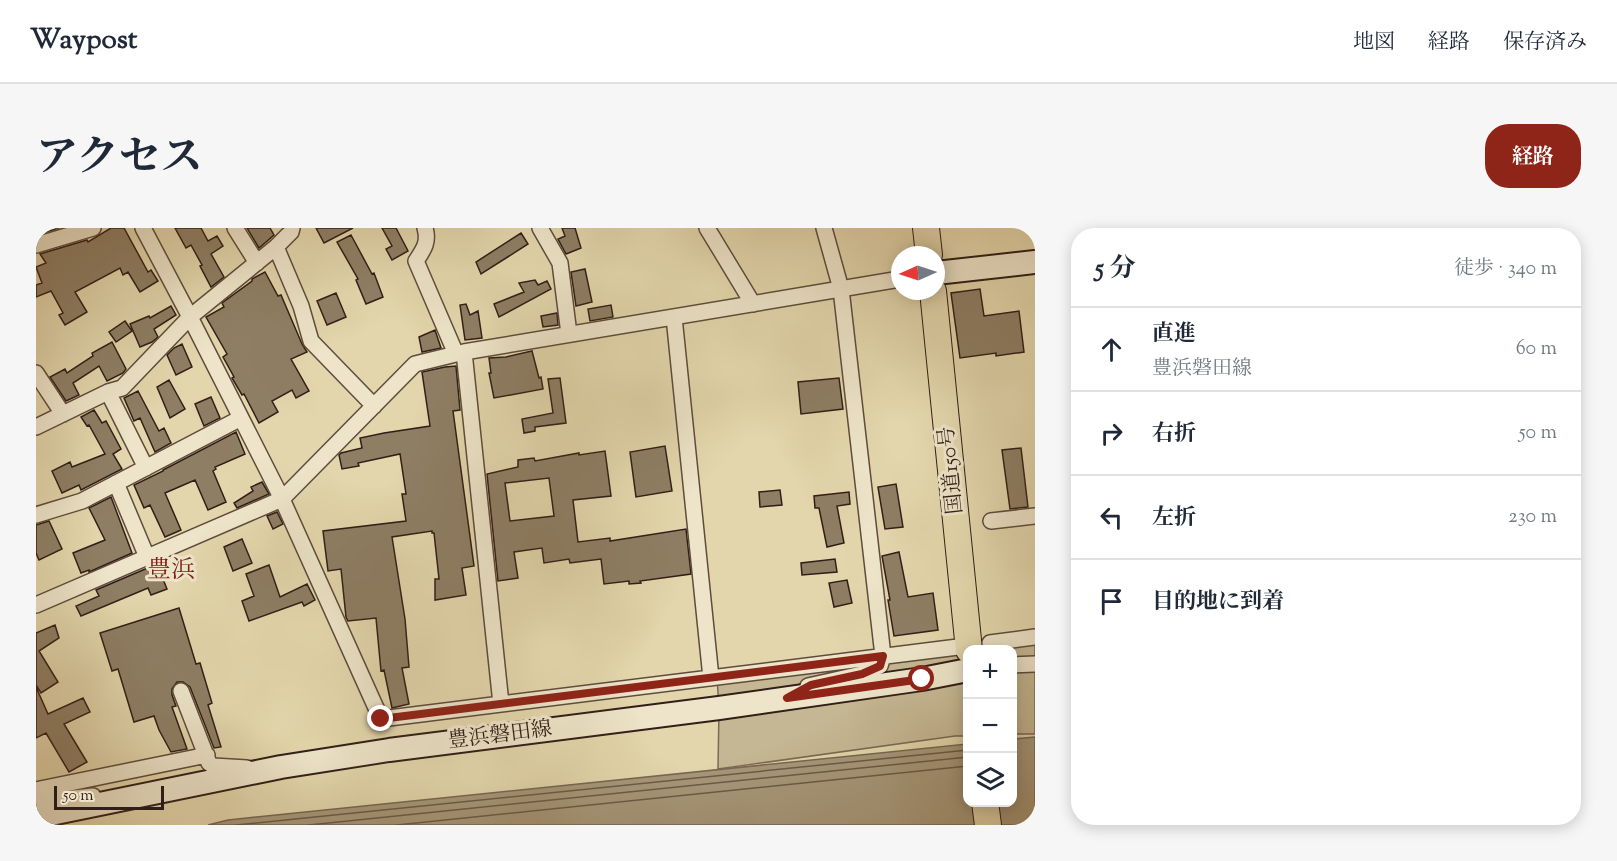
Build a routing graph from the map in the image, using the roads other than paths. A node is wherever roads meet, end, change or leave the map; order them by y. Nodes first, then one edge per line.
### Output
1 (93, 228) edge
2 (143, 228) edge
3 (235, 228) edge
4 (292, 228) edge
5 (425, 228) edge
6 (540, 228) edge
7 (708, 228) edge
8 (824, 228) edge
9 (926, 228) edge
10 (36, 245) edge
11 (928, 246) edge
12 (276, 247) junction
13 (1035, 262) edge
14 (257, 263) junction
15 (945, 272) edge
16 (891, 281) edge
17 (841, 289) junction
18 (934, 300) edge
19 (753, 304) junction
20 (190, 317) junction
21 (674, 317) junction
22 (568, 334) junction
23 (460, 353) junction
24 (36, 373) edge
25 (108, 392) junction
26 (374, 406) junction
27 (63, 414) junction
28 (241, 418) junction
29 (36, 427) edge
30 (146, 468) junction
31 (116, 483) junction
32 (282, 499) junction
33 (36, 515) edge
34 (1035, 516) edge
35 (992, 520) dead end
36 (147, 557) junction
37 (38, 599) edge
38 (1035, 637) edge
39 (972, 645) edge
40 (985, 645) edge
41 (963, 648) edge
42 (883, 656) junction
43 (1035, 664) edge
44 (1017, 665) edge
45 (963, 671) edge
46 (711, 678) junction
47 (181, 691) dead end
48 (787, 698) junction
49 (501, 704) junction
50 (207, 755) junction
51 (271, 769) junction
52 (36, 790) edge
53 (135, 797) junction
54 (36, 802) edge
55 (986, 807) edge
56 (36, 817) edge
57 (988, 825) edge

1 - 10 street
2 - 20 street
3 - 14 street
4 - 12 street
5 - 23 street
6 - 22 street
7 - 19 street
8 - 17 street
9 - 11 highway
12 - 14 street
12 - 26 street
13 - 15 main road
14 - 20 street
16 - 17 street
17 - 19 street
17 - 42 street
18 - 39 highway, 国道150号
19 - 21 street
20 - 25 street
20 - 28 street
21 - 22 street
21 - 46 street
22 - 23 street
23 - 26 street
23 - 49 street
24 - 27 street
25 - 27 street
25 - 30 street
26 - 32 street
27 - 29 street
28 - 30 street
28 - 32 street
30 - 31 street
31 - 33 street
31 - 36 street
32 - 36 street
32 - 49 street
34 - 35 street
36 - 37 street
38 - 40 street
41 - 42 street
42 - 46 street
42 - 48 street
43 - 44 street
45 - 48 main road, 豊浜磐田線
46 - 49 street
47 - 50 street
48 - 51 main road, 豊浜磐田線
50 - 51 street
50 - 52 street
51 - 53 main road, 豊浜磐田線
53 - 54 street
53 - 56 main road, 豊浜磐田線
55 - 57 highway

